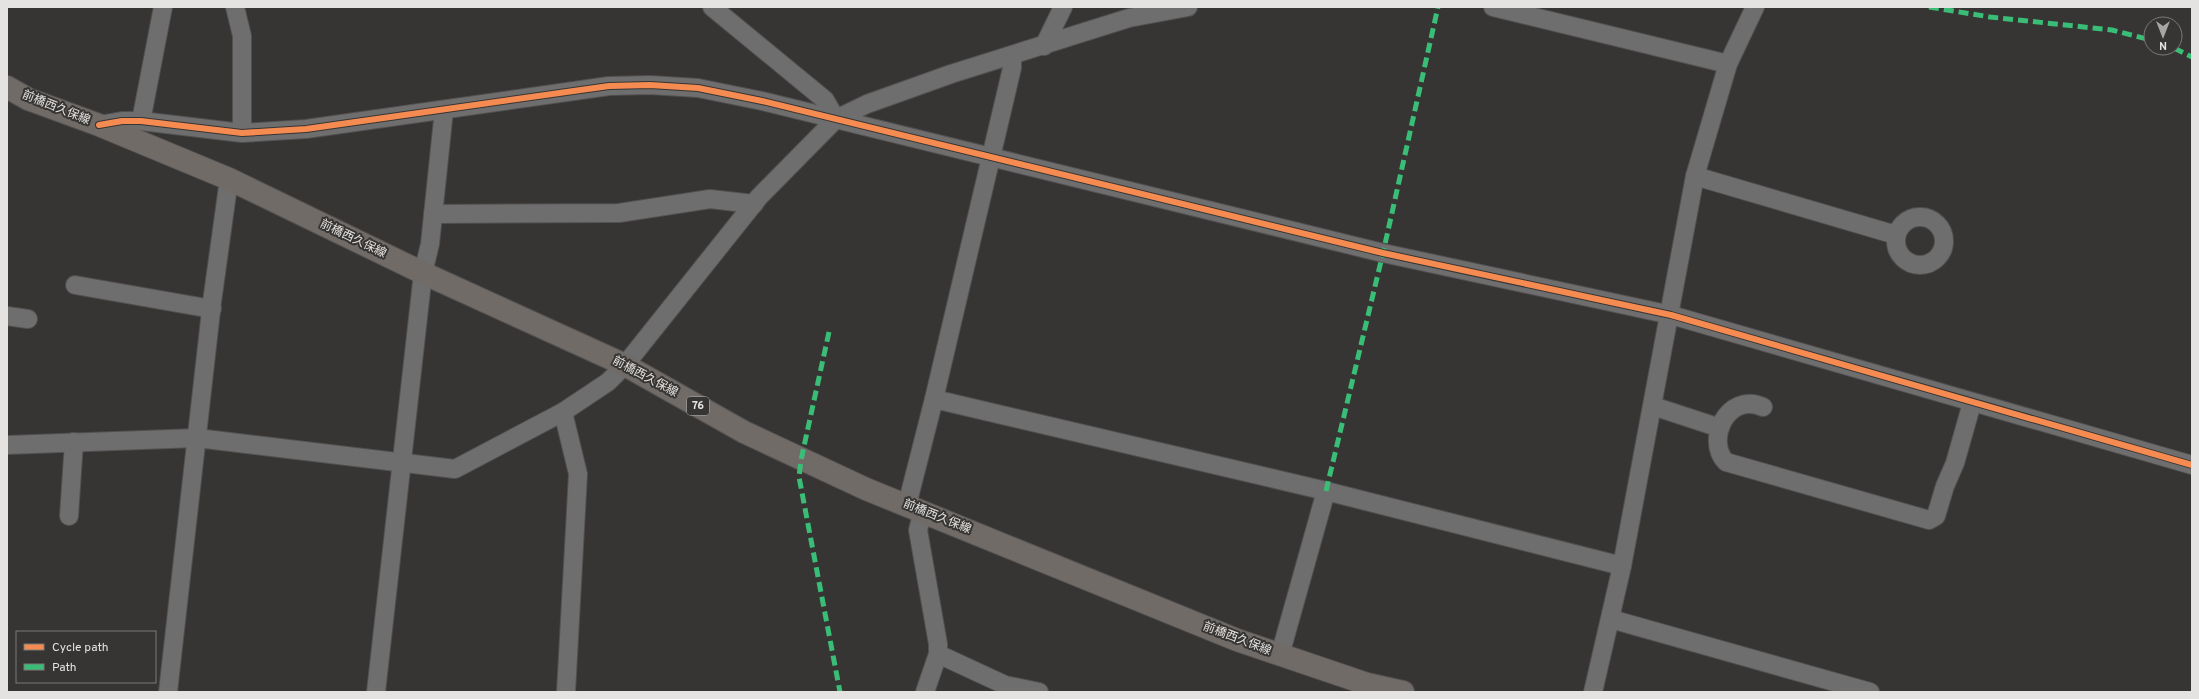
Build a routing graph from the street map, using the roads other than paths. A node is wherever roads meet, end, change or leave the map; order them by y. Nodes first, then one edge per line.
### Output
1 (163, 7) edge
2 (235, 7) edge
3 (712, 7) edge
4 (1064, 7) edge
5 (1188, 7) edge
6 (1493, 7) edge
7 (1755, 7) edge
8 (1044, 46) junction
9 (1012, 55) junction
10 (1728, 64) junction
11 (7, 87) edge
12 (444, 110) junction
13 (836, 119) junction
14 (141, 121) junction
15 (98, 125) junction
16 (242, 132) junction
17 (992, 156) junction
18 (1695, 176) junction
19 (229, 179) junction
20 (754, 204) junction
21 (433, 214) junction
22 (1896, 235) dead end
23 (423, 273) junction
24 (75, 285) dead end
25 (212, 309) junction
26 (1670, 315) junction
27 (7, 316) edge
28 (28, 319) dead end
29 (625, 365) junction
30 (934, 399) junction
31 (1972, 403) junction
32 (1653, 406) junction
33 (1763, 407) dead end
34 (563, 412) junction
35 (1720, 428) junction
36 (197, 438) junction
37 (74, 442) junction
38 (7, 445) edge
39 (403, 462) junction
40 (2192, 465) edge
41 (1326, 491) junction
42 (915, 508) junction
43 (68, 516) dead end
44 (1622, 566) junction
45 (1611, 618) junction
46 (938, 654) junction
47 (1280, 655) junction
48 (168, 692) edge
49 (376, 692) edge
50 (566, 692) edge
51 (925, 692) edge
52 (1038, 692) edge
53 (1403, 692) edge
54 (1593, 692) edge
55 (1870, 692) edge

1 - 14 street
2 - 16 street
3 - 13 street
4 - 8 street
5 - 8 street
6 - 10 street
7 - 10 street
8 - 9 street
9 - 13 street
9 - 17 street
10 - 18 street
11 - 15 main road, 前橋西久保線 / 76
12 - 13 street
12 - 16 street
12 - 21 street
13 - 17 street
13 - 20 street
14 - 15 street
14 - 16 street
15 - 19 main road, 前橋西久保線 / 76
17 - 26 street
17 - 30 street
18 - 22 street
18 - 26 street
19 - 23 main road, 前橋西久保線 / 76
19 - 25 street
20 - 21 street
20 - 29 street
21 - 23 street
23 - 29 main road, 前橋西久保線 / 76
23 - 39 street
24 - 25 street
25 - 36 street
26 - 31 street
26 - 32 street
27 - 28 street
29 - 34 street
29 - 42 main road, 前橋西久保線 / 76
30 - 41 street
30 - 42 street
31 - 35 street
31 - 40 street
32 - 35 street
32 - 44 street
33 - 35 street
34 - 39 street
34 - 50 street
36 - 37 street
36 - 39 street
36 - 48 street
37 - 38 street
37 - 43 street
39 - 49 street
41 - 44 street
41 - 47 street
42 - 46 street
42 - 47 main road, 前橋西久保線 / 76
44 - 45 street
45 - 54 street
45 - 55 street
46 - 51 street
46 - 52 street
47 - 53 main road, 前橋西久保線 / 76

